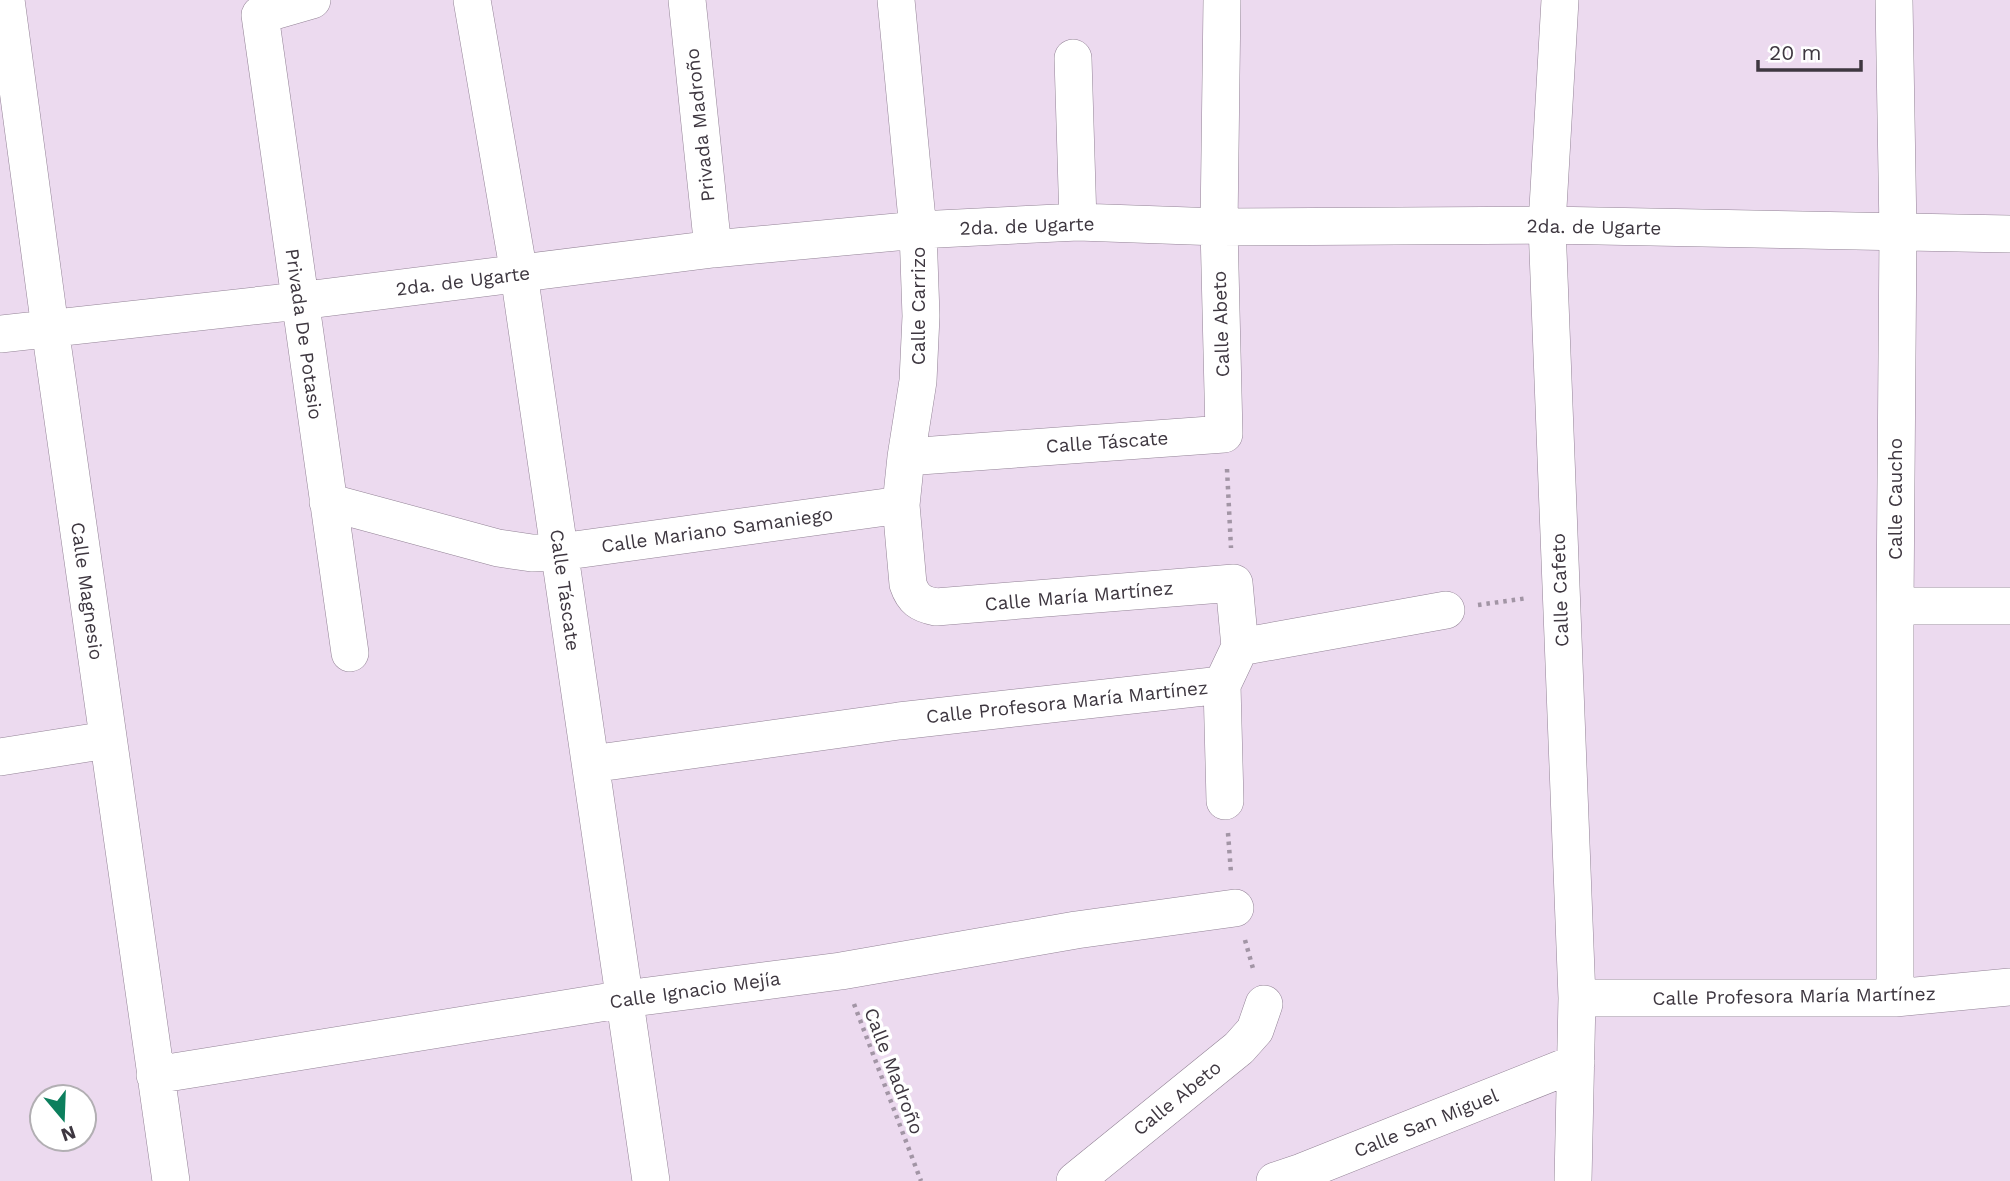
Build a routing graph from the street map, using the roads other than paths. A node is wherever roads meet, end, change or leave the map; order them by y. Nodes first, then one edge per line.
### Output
1 (6, 0) edge
2 (312, 0) edge
3 (472, 0) edge
4 (687, 0) edge
5 (896, 0) edge
6 (1222, 0) edge
7 (1560, 0) edge
8 (1894, 0) edge
9 (1073, 58) dead end
10 (1078, 222) junction
11 (1547, 225) junction
12 (1219, 227) junction
13 (918, 230) junction
14 (1898, 232) junction
15 (2010, 234) edge
16 (713, 249) junction
17 (519, 274) junction
18 (299, 301) junction
19 (50, 328) junction
20 (0, 334) edge
21 (1224, 434) joint
22 (906, 457) junction
23 (328, 502) junction
24 (901, 505) junction
25 (560, 552) junction
26 (924, 605) joint
27 (1895, 606) junction
28 (2010, 606) edge
29 (1446, 610) road end
30 (1240, 647) junction
31 (350, 653) dead end
32 (1222, 685) junction
33 (107, 740) junction
34 (0, 757) edge
35 (591, 764) junction
36 (1225, 801) dead end
37 (1235, 908) dead end
38 (2010, 987) edge
39 (1577, 998) junction
40 (1895, 998) junction
41 (625, 999) junction
42 (1264, 1004) dead end
43 (1576, 1063) junction
44 (155, 1074) junction
45 (1292, 1178) edge
46 (171, 1181) edge
47 (651, 1181) edge
48 (1075, 1181) edge
49 (1573, 1181) edge

1 - 19 street, Calle Magnesio
2 - 18 street, Privada De Potasio
3 - 17 street, Calle Táscate
4 - 16 street, Privada Madroño
5 - 13 street, Calle Carrizo
6 - 12 street, Calle Abeto
7 - 11 street, Calle Cafeto
8 - 14 street, Calle Caucho
9 - 10 street
10 - 12 street, 2da. de Ugarte
10 - 13 street, 2da. de Ugarte
11 - 12 street, 2da. de Ugarte
11 - 14 street, 2da. de Ugarte
11 - 39 street, Calle Cafeto
12 - 21 street, Calle Abeto
13 - 16 street, 2da. de Ugarte
13 - 22 street, Calle Carrizo
14 - 15 street, 2da. de Ugarte
14 - 27 street, Calle Caucho
16 - 17 street, 2da. de Ugarte
17 - 18 street, 2da. de Ugarte
17 - 25 street, Calle Táscate
18 - 19 street, 2da. de Ugarte
18 - 23 street, Privada De Potasio
19 - 20 street, 2da. de Ugarte
19 - 33 street, Calle Magnesio
21 - 22 street, Calle Táscate
22 - 24 street, Calle Carrizo
23 - 25 street, Calle Mariano Samaniego
23 - 31 street, Privada De Potasio
24 - 25 street, Calle Mariano Samaniego
24 - 26 street, Calle Carrizo
25 - 35 street, Calle Táscate
26 - 30 street, Calle María Martínez
27 - 28 street
27 - 40 street, Calle Caucho
29 - 30 street
30 - 32 street, Calle Profesora María Martínez
32 - 35 street, Calle Profesora María Martínez
32 - 36 street
33 - 34 street
33 - 44 street, Calle Magnesio
35 - 41 street, Calle Táscate
37 - 41 street, Calle Ignacio Mejía
38 - 40 street, Calle Profesora María Martínez
39 - 40 street, Calle Profesora María Martínez
39 - 43 street, Calle Cafeto
41 - 44 street, Calle Ignacio Mejía
41 - 47 street, Calle Táscate
42 - 48 street, Calle Abeto
43 - 45 street, Calle San Miguel
43 - 49 street, Calle Cafeto
44 - 46 street, Calle Magnesio

